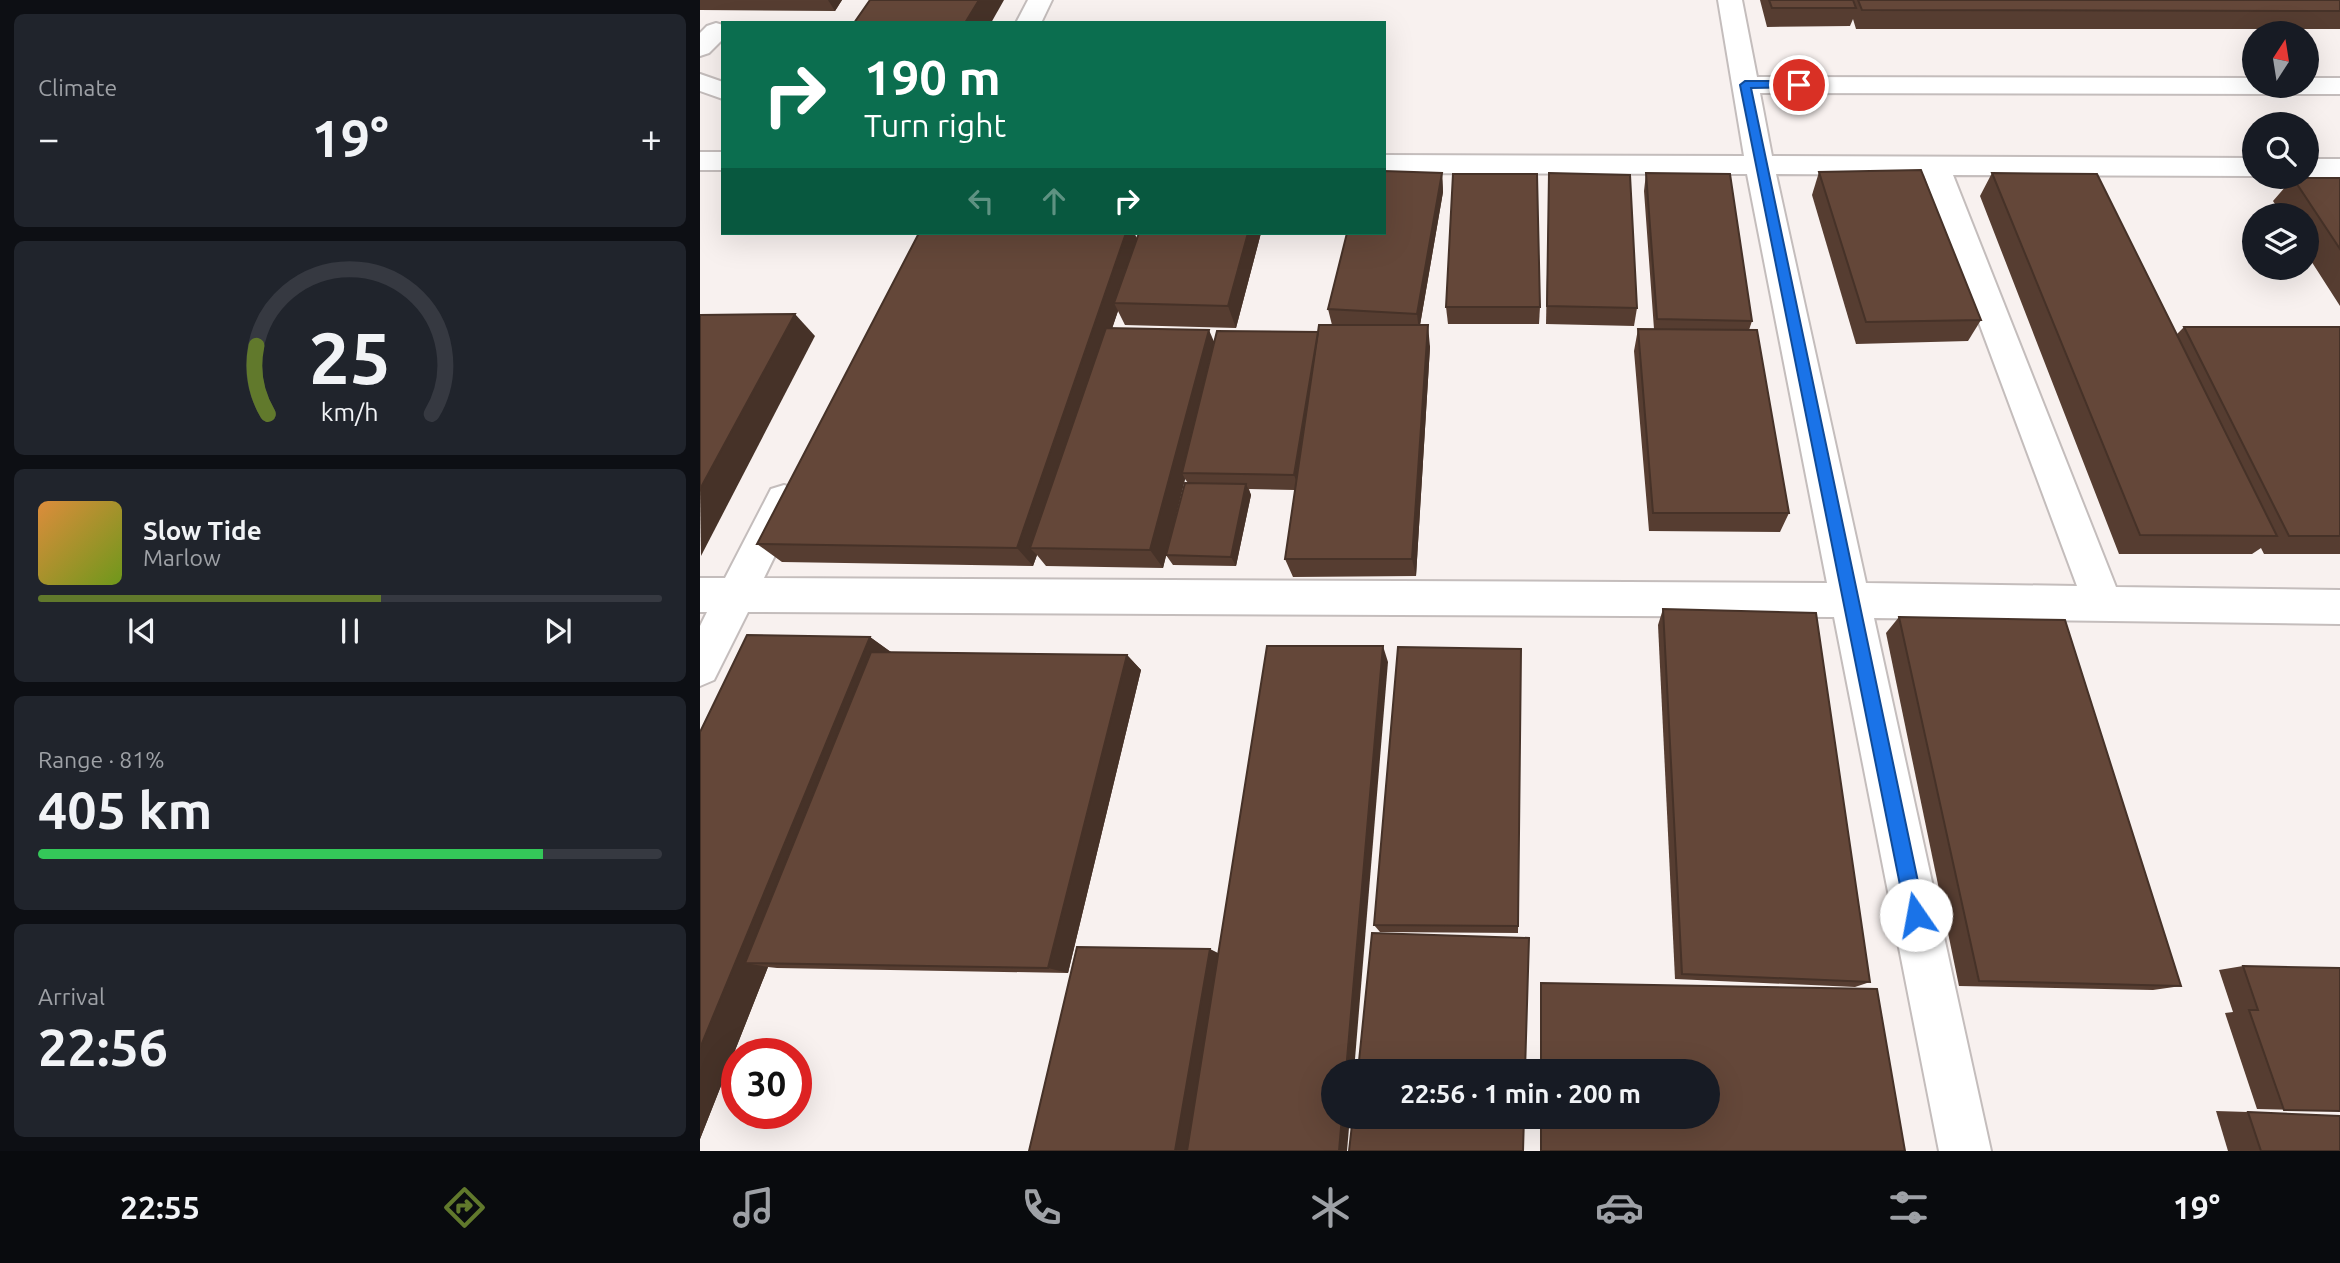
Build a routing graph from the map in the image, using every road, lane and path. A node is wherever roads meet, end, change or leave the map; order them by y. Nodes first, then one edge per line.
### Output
1 (1040, 0) edge
2 (1730, 0) edge
3 (1029, 21) edge
4 (700, 82) edge
5 (1745, 85) junction
6 (2340, 86) edge
7 (721, 90) edge
8 (700, 161) edge
9 (721, 161) edge
10 (1386, 164) edge
11 (1760, 166) junction
12 (1935, 166) junction
13 (2242, 167) edge
14 (2319, 168) edge
15 (2340, 168) edge
16 (799, 470) edge
17 (718, 595) edge
18 (1850, 600) junction
19 (2103, 603) junction
20 (2340, 607) edge
21 (700, 667) edge
22 (1965, 1151) edge

1 - 3 street
2 - 5 street
4 - 7 street
5 - 6 street
5 - 11 street
8 - 9 street
10 - 11 street
11 - 12 street
11 - 18 street
12 - 13 street
12 - 19 street
14 - 15 street
16 - 17 street
17 - 18 street
17 - 21 street
18 - 19 street
18 - 22 street
19 - 20 street

